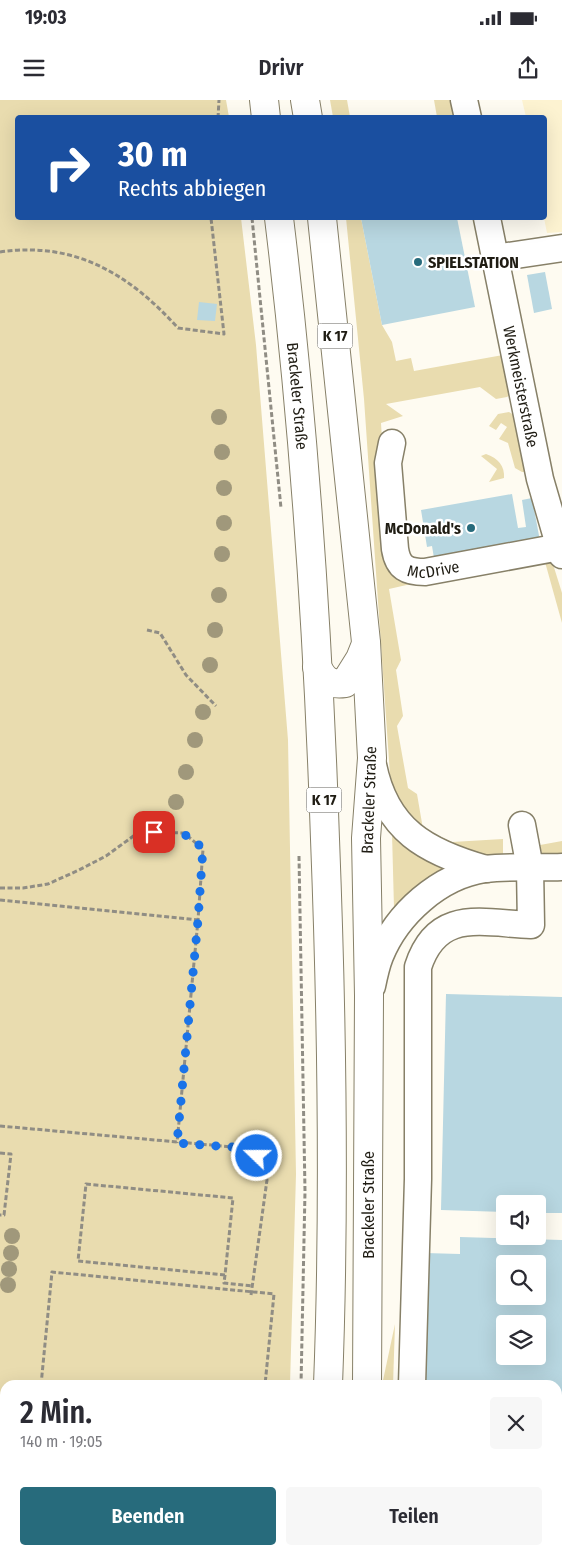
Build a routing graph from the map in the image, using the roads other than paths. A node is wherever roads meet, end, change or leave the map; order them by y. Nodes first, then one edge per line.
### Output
1 (264, 100) edge
2 (305, 100) edge
3 (464, 100) edge
4 (266, 115) edge
5 (308, 115) edge
6 (467, 115) edge
7 (279, 220) edge
8 (322, 220) edge
9 (487, 220) edge
10 (560, 254) edge
11 (495, 258) junction
12 (392, 443) dead end
13 (561, 551) edge
14 (366, 642) junction
15 (317, 667) junction
16 (372, 758) junction
17 (522, 825) dead end
18 (562, 867) edge
19 (530, 868) junction
20 (486, 869) junction
21 (369, 996) junction
22 (328, 1380) edge
23 (366, 1380) edge
24 (412, 1380) edge

1 - 4 highway
2 - 5 highway
3 - 6 street
7 - 15 highway, Brackeler Straße / K 17
8 - 14 highway, Brackeler Straße / K 17
9 - 11 street, Werkmeisterstraße
10 - 11 street
11 - 13 street, Werkmeisterstraße
12 - 13 street, McDrive
14 - 15 highway
14 - 16 highway, Brackeler Straße / K 17
15 - 22 highway, Brackeler Straße / K 17
16 - 20 street
16 - 21 highway, Brackeler Straße / K 17
17 - 19 street
18 - 19 street
19 - 20 street
19 - 24 street
20 - 21 street
21 - 23 highway, Brackeler Straße / K 17

